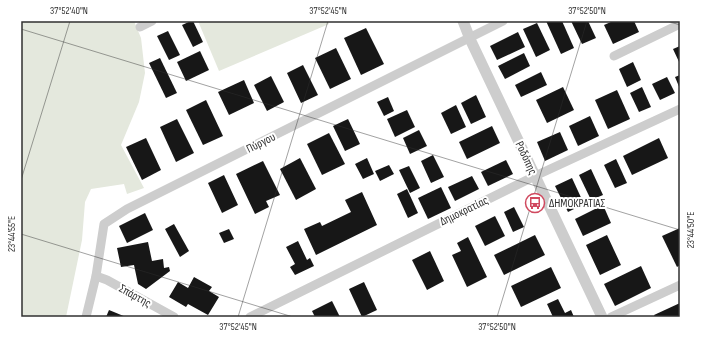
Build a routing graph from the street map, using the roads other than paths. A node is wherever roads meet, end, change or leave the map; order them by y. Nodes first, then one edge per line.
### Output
1 (152, 21) edge
2 (463, 21) edge
3 (503, 21) edge
4 (680, 24) edge
5 (140, 28) dead end
6 (470, 39) junction
7 (614, 56) dead end
8 (680, 109) edge
9 (535, 176) junction
10 (96, 276) junction
11 (680, 285) edge
12 (86, 317) edge
13 (174, 317) edge
14 (250, 317) edge
15 (602, 317) edge
16 (611, 317) edge

1 - 5 street
2 - 6 street, Ροδόπης
3 - 6 street, Πύργου
4 - 7 street
6 - 9 street, Ροδόπης
6 - 10 street, Πύργου
8 - 9 street, Δημοκρατίας
9 - 14 street, Δημοκρατίας
9 - 15 street, Ροδόπης
10 - 12 street, Πύργου
10 - 13 street, Σπάρτης
11 - 16 street

